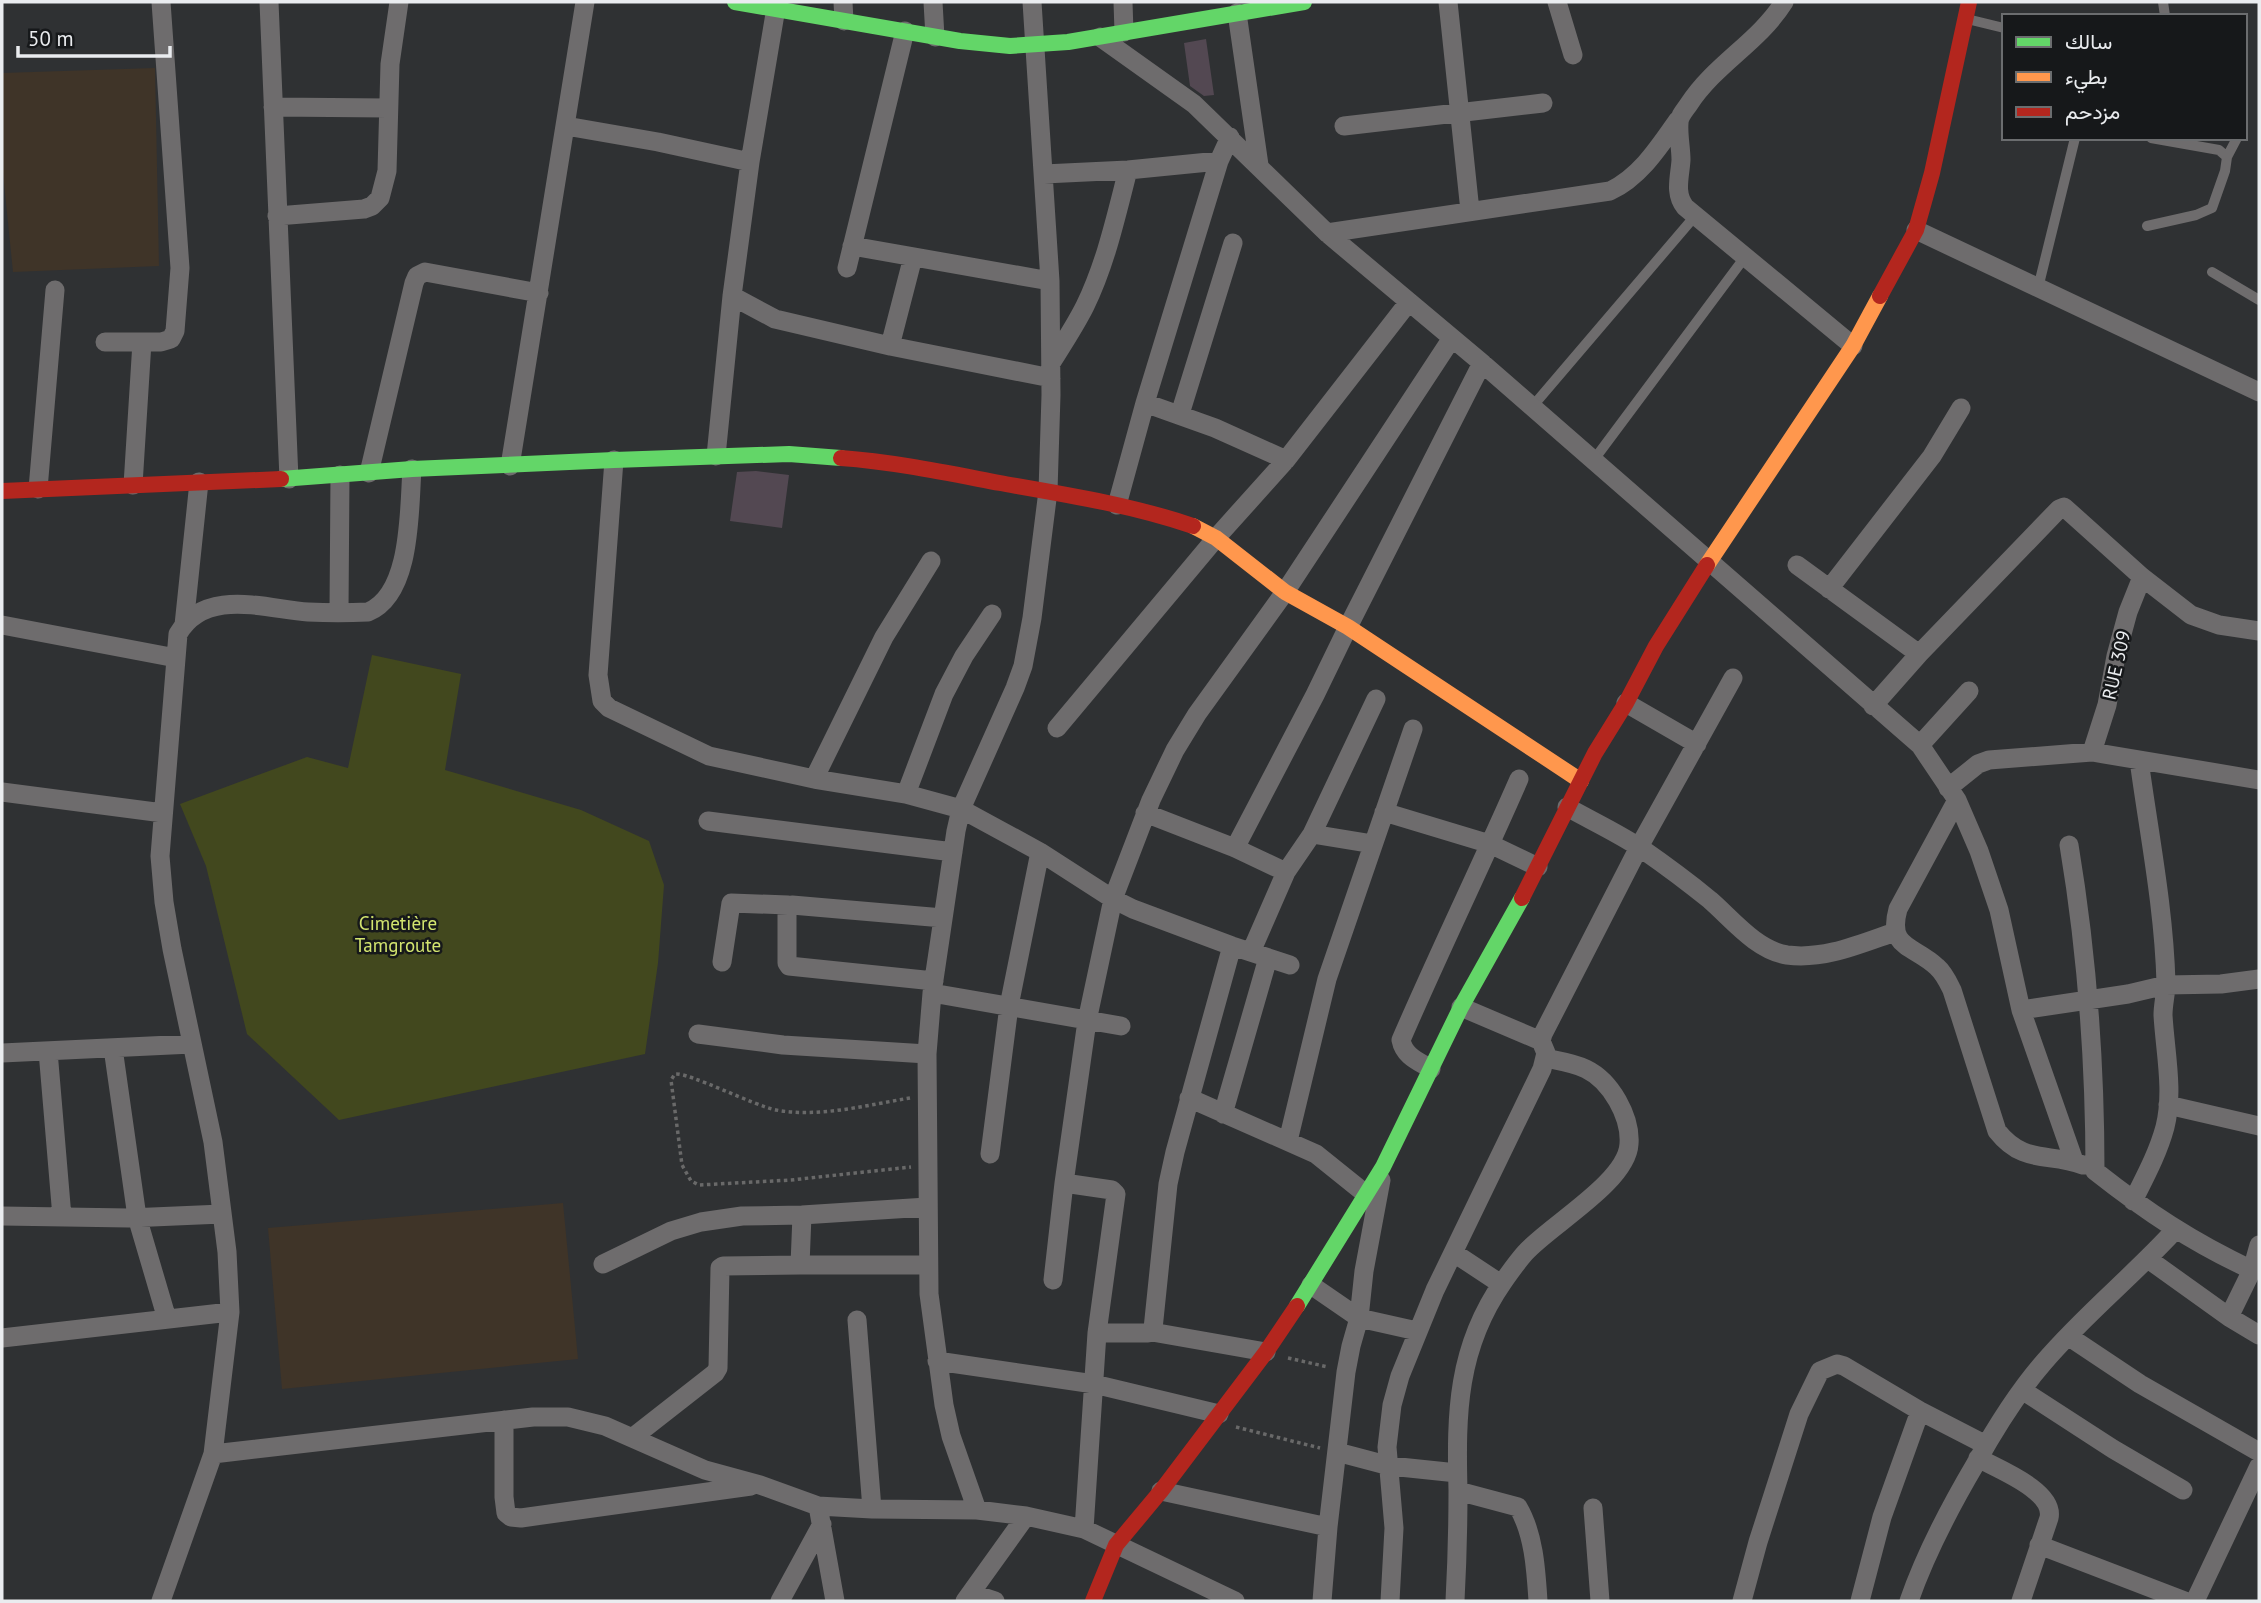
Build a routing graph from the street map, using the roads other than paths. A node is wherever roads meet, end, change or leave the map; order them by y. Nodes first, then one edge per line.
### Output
1 (161, 2) edge
2 (269, 2) edge
3 (399, 2) edge
4 (585, 2) edge
5 (743, 2) edge
6 (933, 2) edge
7 (1032, 2) edge
8 (1123, 2) edge
9 (1448, 2) edge
10 (1557, 2) edge
11 (1784, 2) edge
12 (1969, 2) edge
13 (1291, 3) edge
14 (776, 8) junction
15 (843, 11) edge
16 (1191, 11) edge
17 (1237, 13) junction
18 (1966, 19) junction
19 (2002, 28) edge
20 (905, 31) junction
21 (1124, 32) junction
22 (935, 37) junction
23 (1100, 37) junction
24 (1035, 46) junction
25 (1573, 55) dead end
26 (1543, 103) dead end
27 (273, 107) junction
28 (388, 108) junction
29 (1461, 112) junction
30 (1678, 120) junction
31 (566, 126) junction
32 (1345, 126) dead end
33 (1230, 137) junction
34 (2075, 140) edge
35 (2162, 140) edge
36 (2236, 140) edge
37 (2227, 157) junction
38 (1219, 161) junction
39 (750, 162) junction
40 (1259, 165) junction
41 (1128, 170) junction
42 (1044, 174) junction
43 (1470, 211) junction
44 (277, 216) junction
45 (1695, 216) junction
46 (2147, 226) dead end
47 (1916, 230) junction
48 (1327, 233) junction
49 (1233, 243) dead end
50 (852, 246) junction
51 (913, 257) junction
52 (1745, 257) junction
53 (847, 268) dead end
54 (2212, 272) dead end
55 (1050, 281) junction
56 (2038, 288) junction
57 (55, 290) dead end
58 (539, 293) junction
59 (732, 296) junction
60 (2259, 300) edge
61 (1408, 303) junction
62 (1452, 338) junction
63 (105, 342) dead end
64 (142, 342) junction
65 (890, 346) junction
66 (1853, 346) junction
67 (1482, 363) junction
68 (1051, 370) junction
69 (2259, 392) edge
70 (1145, 403) junction
71 (1532, 407) junction
72 (1961, 408) dead end
73 (1180, 414) junction
74 (716, 456) junction
75 (614, 460) junction
76 (1286, 460) junction
77 (1594, 461) junction
78 (510, 466) junction
79 (412, 469) junction
80 (369, 473) junction
81 (340, 475) junction
82 (289, 479) junction
83 (199, 482) junction
84 (133, 485) junction
85 (38, 489) junction
86 (2, 491) edge
87 (1048, 491) junction
88 (1117, 505) junction
89 (1216, 538) junction
90 (931, 561) dead end
91 (1709, 562) junction
92 (1797, 565) dead end
93 (2142, 577) junction
94 (1829, 589) junction
95 (1285, 592) junction
96 (339, 612) junction
97 (992, 614) dead end
98 (2, 625) edge
99 (184, 625) junction
100 (1348, 626) junction
101 (2259, 631) edge
102 (1919, 654) junction
103 (176, 658) junction
104 (1733, 678) dead end
105 (1969, 691) dead end
106 (1376, 698) dead end
107 (1626, 703) junction
108 (1873, 705) junction
109 (1056, 728) dead end
110 (1413, 729) dead end
111 (1697, 744) junction
112 (1920, 745) junction
113 (2092, 752) junction
114 (2139, 760) junction
115 (814, 779) junction
116 (1519, 779) dead end
117 (2259, 780) edge
118 (1581, 781) junction
119 (2, 792) edge
120 (906, 794) junction
121 (1952, 794) junction
122 (1567, 807) junction
123 (961, 809) junction
124 (1384, 812) junction
125 (163, 813) junction
126 (1145, 813) junction
127 (708, 821) dead end
128 (1312, 834) junction
129 (1373, 844) junction
130 (1490, 844) junction
131 (2069, 845) dead end
132 (1639, 847) junction
133 (1235, 848) junction
134 (953, 852) junction
135 (1041, 852) junction
136 (1538, 867) junction
137 (1286, 872) junction
138 (1113, 899) junction
139 (788, 905) junction
140 (943, 918) junction
141 (1895, 932) junction
142 (1250, 952) junction
143 (722, 962) dead end
144 (1290, 965) dead end
145 (2259, 979) edge
146 (2166, 985) junction
147 (933, 987) junction
148 (2089, 998) junction
149 (1009, 1006) junction
150 (1461, 1007) junction
151 (2021, 1010) junction
152 (1087, 1021) junction
153 (1121, 1026) dead end
154 (698, 1034) dead end
155 (192, 1044) junction
156 (113, 1048) junction
157 (1543, 1050) junction
158 (48, 1051) junction
159 (2, 1053) edge
160 (927, 1054) junction
161 (1431, 1069) junction
162 (1189, 1098) junction
163 (2168, 1105) junction
164 (1223, 1114) junction
165 (2259, 1126) edge
166 (1288, 1140) junction
167 (990, 1154) dead end
168 (2074, 1161) junction
169 (1383, 1167) junction
170 (2095, 1171) junction
171 (1064, 1183) junction
172 (1367, 1195) junction
173 (2133, 1201) junction
174 (927, 1207) junction
175 (222, 1214) junction
176 (802, 1215) junction
177 (2, 1216) edge
178 (62, 1217) junction
179 (137, 1217) junction
180 (2175, 1230) junction
181 (1454, 1253) junction
182 (2257, 1256) edge
183 (2148, 1259) junction
184 (603, 1264) dead end
185 (800, 1265) junction
186 (928, 1265) junction
187 (1054, 1280) dead end
188 (1501, 1284) junction
189 (1311, 1285) junction
190 (230, 1312) junction
191 (2229, 1317) junction
192 (1359, 1318) junction
193 (167, 1319) junction
194 (857, 1320) dead end
195 (1417, 1331) junction
196 (1152, 1332) junction
197 (1097, 1333) junction
198 (2259, 1335) edge
199 (2068, 1336) junction
200 (2, 1338) edge
201 (1266, 1352) junction
202 (937, 1361) junction
203 (1094, 1384) junction
204 (2022, 1390) junction
205 (1920, 1411) junction
206 (1216, 1418) junction
207 (504, 1420) junction
208 (632, 1438) junction
209 (1337, 1452) junction
210 (1982, 1452) junction
211 (2259, 1452) edge
212 (213, 1454) junction
213 (1390, 1466) junction
214 (2259, 1466) edge
215 (1457, 1482) junction
216 (760, 1485) junction
217 (2183, 1490) dead end
218 (1161, 1491) junction
219 (1593, 1508) dead end
220 (873, 1509) junction
221 (977, 1510) junction
222 (820, 1515) junction
223 (1026, 1516) junction
224 (1328, 1527) junction
225 (1084, 1529) junction
226 (1116, 1545) junction
227 (2039, 1545) junction
228 (1212, 1596) edge
229 (968, 1597) edge
230 (161, 1601) edge
231 (780, 1601) edge
232 (835, 1601) edge
233 (995, 1601) edge
234 (1093, 1601) edge
235 (1235, 1601) edge
236 (1322, 1601) edge
237 (1390, 1601) edge
238 (1455, 1601) edge
239 (1538, 1601) edge
240 (1600, 1601) edge
241 (1742, 1601) edge
242 (1860, 1601) edge
243 (1909, 1601) edge
244 (2021, 1601) edge
245 (2185, 1601) edge
246 (2195, 1601) edge

1 - 64 street
2 - 27 street
3 - 28 street
4 - 31 street
5 - 14 street
6 - 22 street
7 - 24 street
8 - 21 street
9 - 29 street
10 - 25 street
11 - 30 street
12 - 18 street
13 - 17 street
14 - 15 street
14 - 39 street
15 - 20 street
16 - 17 street
16 - 21 street
17 - 40 street
18 - 19 lane
18 - 47 street
20 - 22 street
20 - 50 street
21 - 23 street
22 - 24 street
23 - 24 street
23 - 33 street
24 - 42 street
26 - 29 street
27 - 28 street
27 - 44 street
28 - 44 street
29 - 32 street
29 - 43 street
30 - 43 street
30 - 45 street
31 - 39 street
31 - 58 street
33 - 38 street
33 - 40 street
34 - 56 lane
35 - 37 lane
36 - 37 lane
37 - 46 lane
38 - 41 street
38 - 70 street
39 - 59 street
40 - 48 street
41 - 42 street
41 - 68 street
42 - 55 street
43 - 48 street
44 - 82 street
45 - 52 street
45 - 71 lane
47 - 56 street
47 - 66 street
48 - 61 street
49 - 73 street
50 - 51 street
50 - 53 street
51 - 55 street
51 - 65 street
52 - 66 street
52 - 77 lane
54 - 60 lane
55 - 68 street
56 - 69 street
57 - 85 street
58 - 78 street
58 - 80 street
59 - 65 street
59 - 74 street
61 - 62 street
61 - 76 street
62 - 67 street
62 - 95 street
63 - 64 street
64 - 84 street
65 - 68 street
66 - 91 street
67 - 71 street
67 - 100 street
68 - 87 street
70 - 73 street
70 - 88 street
71 - 77 street
72 - 94 street
73 - 76 street
74 - 75 street
74 - 87 street
75 - 78 street
75 - 115 street
76 - 89 street
77 - 91 street
78 - 79 street
79 - 80 street
79 - 96 street
80 - 81 street
81 - 82 street
81 - 96 street
82 - 83 street
83 - 84 street
83 - 99 street
84 - 85 street
85 - 86 street
87 - 88 street
87 - 123 street
88 - 89 street
89 - 95 street
89 - 109 street
90 - 115 street
91 - 107 street
91 - 108 street
92 - 94 street
93 - 101 street
93 - 102 street
93 - 113 street, RUE 309
94 - 102 street
95 - 100 street
95 - 126 street
96 - 99 street
97 - 120 street
98 - 103 street
99 - 103 street
100 - 118 street
100 - 133 street
102 - 108 street
103 - 125 street
104 - 111 street
105 - 112 street
106 - 128 street
107 - 111 street
107 - 118 street
108 - 112 street
110 - 124 street
111 - 132 street
112 - 121 street
113 - 114 street
113 - 121 street
114 - 117 street
114 - 146 street
115 - 120 street
116 - 130 street
118 - 122 street
119 - 125 street
120 - 123 street
121 - 141 street
121 - 151 street
122 - 132 street
122 - 136 street
123 - 134 street
123 - 135 street
124 - 129 street
124 - 130 street
125 - 155 street
126 - 133 street
126 - 138 street
127 - 134 street
128 - 129 street
128 - 137 street
129 - 166 street
130 - 136 street
130 - 161 street
131 - 148 street
132 - 141 street
132 - 157 street
133 - 137 street
134 - 140 street
135 - 138 street
135 - 149 street
136 - 150 street
137 - 142 street
138 - 142 street
138 - 152 street
139 - 140 street
139 - 143 street
139 - 147 street
140 - 147 street
141 - 168 street
142 - 144 street
142 - 162 street
142 - 164 street
145 - 146 street
146 - 148 street
146 - 163 street
147 - 149 street
147 - 160 street
148 - 151 street
148 - 170 street
149 - 152 street
149 - 167 street
150 - 157 street
150 - 161 street
151 - 168 street
152 - 153 street
152 - 171 street
154 - 160 street
155 - 156 street
155 - 175 street
156 - 158 street
156 - 179 street
157 - 181 street
157 - 188 street
158 - 159 street
158 - 178 street
160 - 174 street
161 - 169 street
162 - 164 street
162 - 196 street
163 - 165 street
163 - 173 street
164 - 166 street
166 - 172 street
168 - 170 street
169 - 172 street
169 - 192 street
170 - 173 street
171 - 187 street
171 - 197 street
172 - 189 street
173 - 180 street
174 - 176 street
174 - 186 street
175 - 179 street
175 - 190 street
176 - 184 street
176 - 185 street
177 - 178 street
178 - 179 street
179 - 193 street
180 - 182 street
180 - 183 street
181 - 188 street
181 - 195 street
182 - 191 street
183 - 191 street
183 - 199 street
185 - 186 street
185 - 208 street
186 - 202 street
188 - 215 street
189 - 192 street
189 - 201 street
190 - 193 street
190 - 212 street
191 - 198 street
192 - 195 street
192 - 209 street
193 - 200 street
194 - 220 street
195 - 213 street
196 - 197 street
196 - 201 street
197 - 203 street
199 - 204 street
199 - 211 street
201 - 206 street
202 - 203 street
202 - 221 street
203 - 206 street
203 - 225 street
204 - 210 street
204 - 217 street
205 - 210 street
205 - 241 street
205 - 242 street
206 - 218 street
207 - 208 street
207 - 212 street
207 - 216 street
208 - 216 street
209 - 213 street
209 - 224 street
210 - 227 street
210 - 243 street
212 - 230 street
213 - 215 street
213 - 237 street
214 - 246 street
215 - 238 street
215 - 239 street
216 - 222 street
218 - 224 street
218 - 226 street
219 - 240 street
220 - 221 street
220 - 222 street
221 - 223 street
222 - 231 street
222 - 232 street
223 - 225 street
223 - 229 street
224 - 236 street
225 - 226 street
226 - 228 street
226 - 234 street
227 - 244 street
227 - 245 street
228 - 235 street
229 - 233 street

